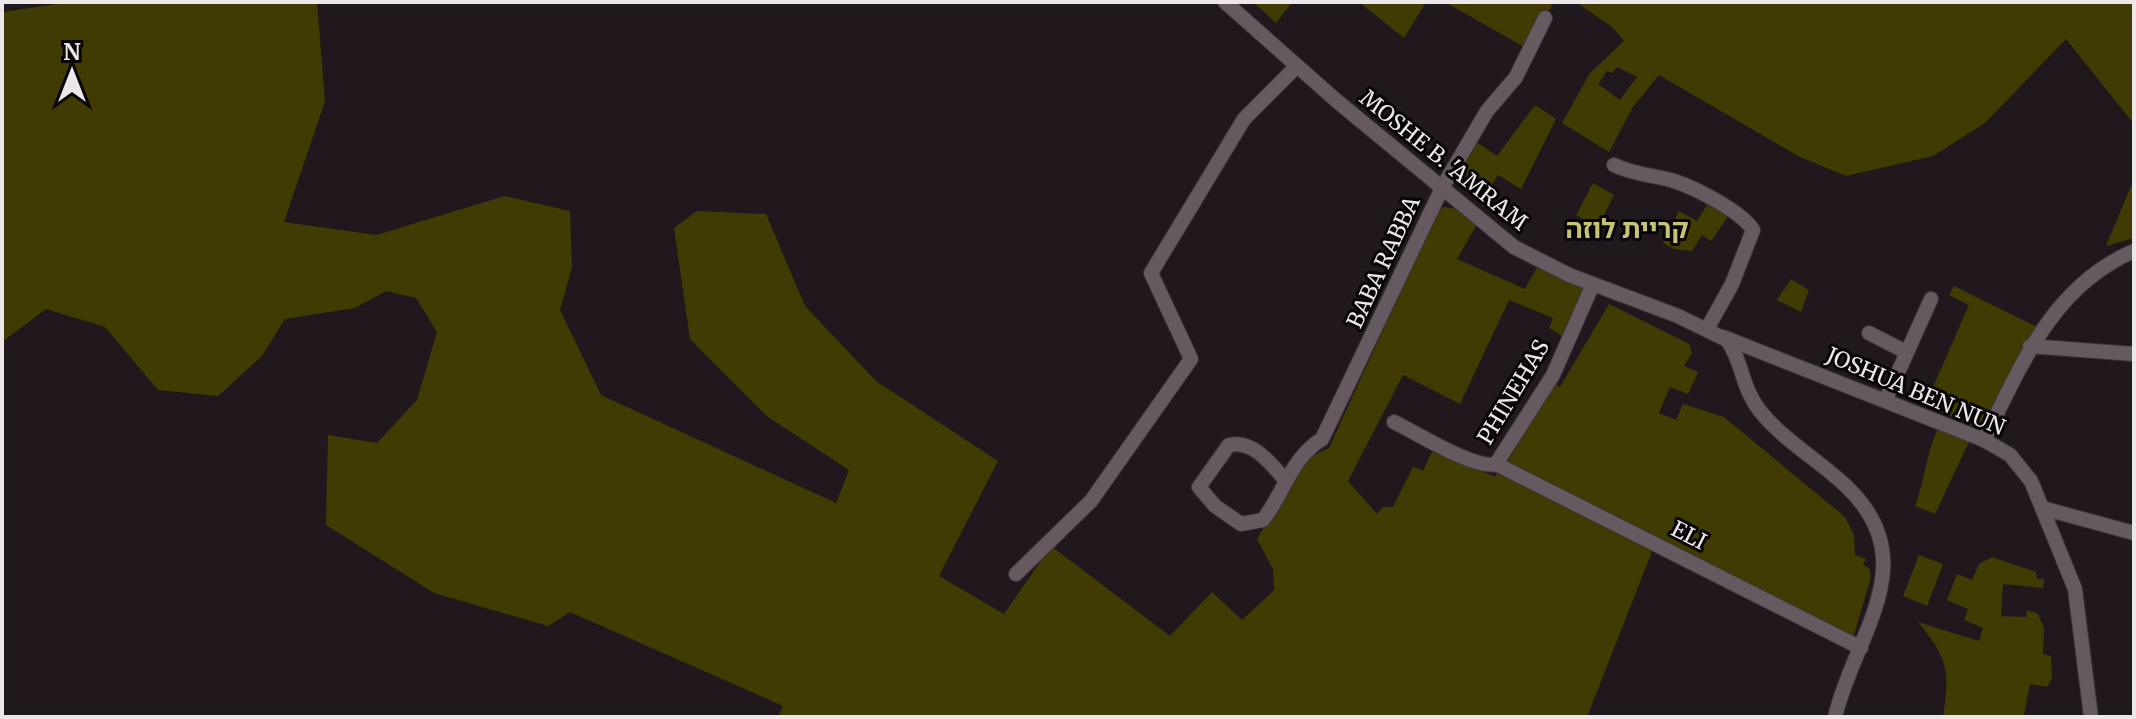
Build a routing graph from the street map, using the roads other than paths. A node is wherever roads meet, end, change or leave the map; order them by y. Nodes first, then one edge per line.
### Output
1 (1225, 2) edge
2 (1545, 18) dead end
3 (1297, 66) junction
4 (1614, 165) dead end
5 (1443, 186) junction
6 (2134, 251) edge
7 (1593, 284) junction
8 (1931, 299) dead end
9 (1707, 329) junction
10 (1869, 333) dead end
11 (1723, 337) junction
12 (2030, 346) junction
13 (1906, 352) junction
14 (2134, 354) edge
15 (1886, 399) junction
16 (1394, 422) dead end
17 (1984, 440) junction
18 (1496, 464) junction
19 (1286, 481) junction
20 (2042, 508) junction
21 (2134, 533) edge
22 (1016, 574) dead end
23 (1861, 648) junction
24 (1835, 717) edge
25 (2091, 717) edge

1 - 3 street, MOSHE B. 'AMRAM
2 - 5 street, BABA RABBA
3 - 5 street, MOSHE B. 'AMRAM
3 - 22 street
4 - 9 street
5 - 7 street, MOSHE B. 'AMRAM
5 - 19 street, BABA RABBA
6 - 12 street
7 - 9 street, MOSHE B. 'AMRAM
7 - 18 street, PHINEHAS
8 - 13 street
9 - 11 street, JOSHUA BEN NUN
10 - 13 street
11 - 15 street, JOSHUA BEN NUN
11 - 23 street
12 - 14 street
12 - 17 street
13 - 15 street
15 - 17 street, JOSHUA BEN NUN
16 - 18 street, PHINEHAS
17 - 20 street, JOSHUA BEN NUN
18 - 23 street, ELI
19 - 19 street, BABA RABBA
20 - 21 street
20 - 25 street, JOSHUA BEN NUN
23 - 24 street

